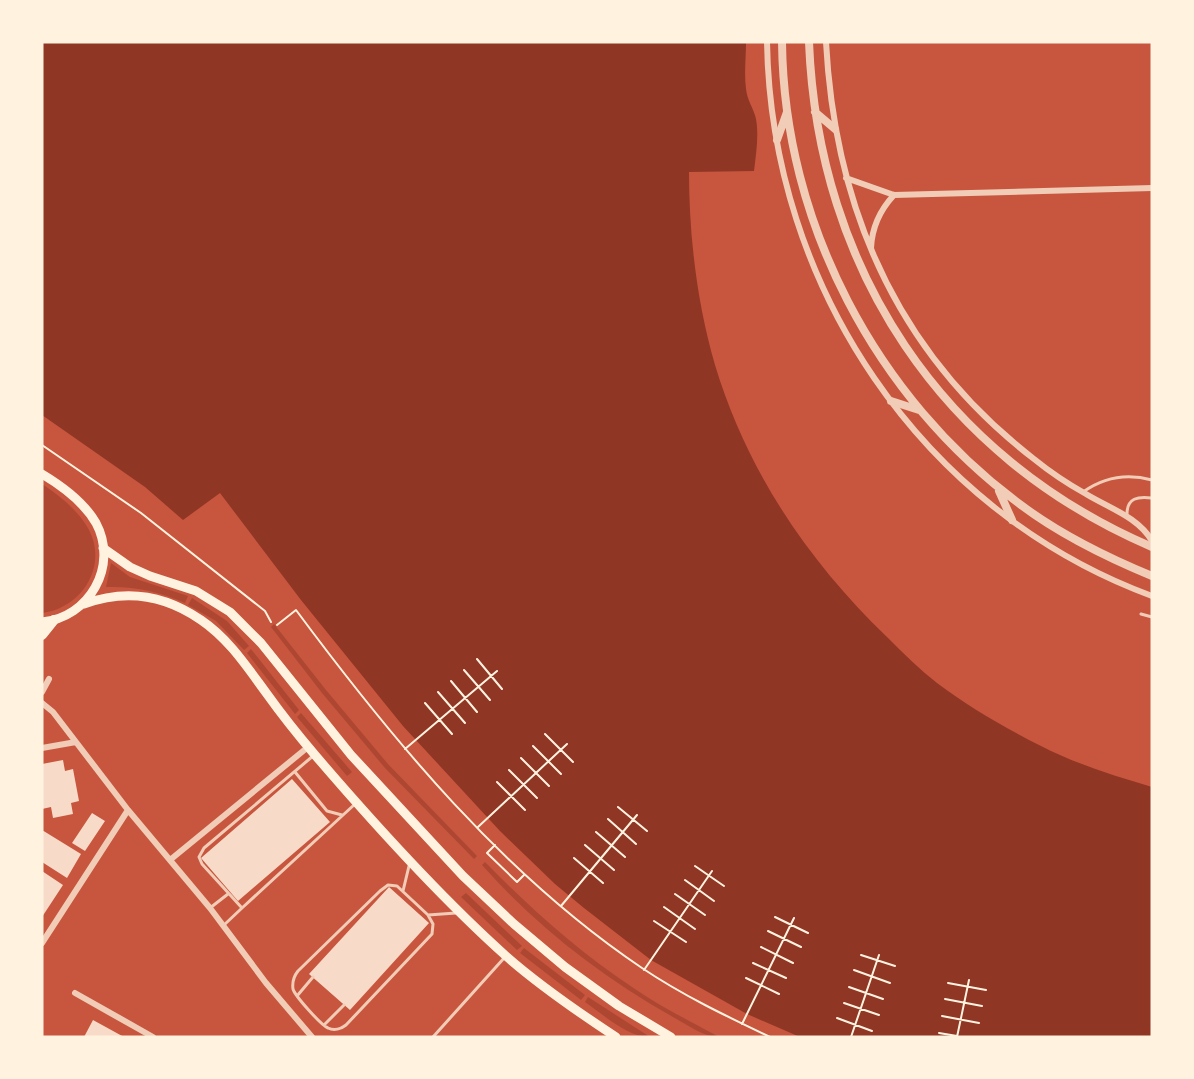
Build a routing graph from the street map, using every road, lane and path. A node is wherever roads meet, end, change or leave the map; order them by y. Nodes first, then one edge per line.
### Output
1 (767, 42) edge
2 (782, 42) edge
3 (809, 42) edge
4 (826, 42) edge
5 (788, 111) junction
6 (815, 112) junction
7 (835, 129) junction
8 (777, 140) junction
9 (846, 178) junction
10 (1152, 188) edge
11 (894, 195) junction
12 (871, 250) junction
13 (891, 401) junction
14 (920, 410) junction
15 (42, 445) edge
16 (42, 474) edge
17 (1152, 480) edge
18 (998, 488) junction
19 (1083, 493) junction
20 (1152, 498) edge
21 (1127, 516) junction
22 (1012, 520) junction
23 (1152, 541) edge
24 (1152, 547) edge
25 (103, 548) junction
26 (1152, 576) edge
27 (1152, 596) edge
28 (84, 604) junction
29 (1141, 614) dead end
30 (1152, 616) edge
31 (54, 620) junction
32 (42, 622) edge
33 (271, 622) dead end
34 (277, 625) dead end
35 (42, 635) edge
36 (477, 659) dead end
37 (464, 670) dead end
38 (497, 671) dead end
39 (491, 676) junction
40 (50, 679) dead end
41 (451, 681) dead end
42 (478, 686) junction
43 (502, 689) dead end
44 (42, 692) edge
45 (438, 692) dead end
46 (465, 698) junction
47 (490, 700) dead end
48 (425, 703) dead end
49 (42, 704) edge
50 (452, 708) junction
51 (477, 712) dead end
52 (439, 720) junction
53 (465, 723) dead end
54 (452, 734) dead end
55 (545, 734) dead end
56 (76, 742) junction
57 (567, 744) dead end
58 (533, 746) dead end
59 (42, 748) edge
60 (405, 748) junction
61 (561, 749) junction
62 (312, 751) junction
63 (521, 758) dead end
64 (548, 761) junction
65 (573, 762) dead end
66 (509, 770) dead end
67 (295, 772) junction
68 (536, 773) junction
69 (561, 774) dead end
70 (497, 782) dead end
71 (524, 784) junction
72 (549, 786) dead end
73 (512, 796) junction
74 (537, 798) dead end
75 (357, 802) junction
76 (618, 807) dead end
77 (128, 810) junction
78 (525, 810) dead end
79 (637, 814) dead end
80 (342, 815) junction
81 (608, 819) dead end
82 (633, 819) junction
83 (478, 827) junction
84 (647, 831) dead end
85 (596, 832) dead end
86 (622, 832) junction
87 (636, 844) dead end
88 (495, 845) junction
89 (585, 845) dead end
90 (611, 845) junction
91 (625, 857) dead end
92 (574, 858) dead end
93 (600, 858) junction
94 (170, 860) junction
95 (410, 861) junction
96 (695, 866) dead end
97 (502, 868) junction
98 (614, 870) dead end
99 (499, 871) dead end
100 (590, 871) junction
101 (712, 871) dead end
102 (524, 874) junction
103 (709, 876) junction
104 (685, 880) dead end
105 (603, 883) dead end
106 (724, 886) dead end
107 (699, 890) junction
108 (403, 891) junction
109 (228, 894) junction
110 (675, 894) dead end
111 (714, 901) dead end
112 (689, 904) junction
113 (561, 906) junction
114 (664, 907) dead end
115 (210, 908) junction
116 (242, 908) junction
117 (428, 915) junction
118 (464, 915) junction
119 (705, 915) dead end
120 (775, 916) dead end
121 (680, 918) junction
122 (794, 918) dead end
123 (654, 921) dead end
124 (791, 924) junction
125 (224, 925) junction
126 (695, 928) dead end
127 (768, 931) dead end
128 (670, 932) junction
129 (808, 933) dead end
130 (784, 939) junction
131 (686, 942) dead end
132 (42, 943) edge
133 (760, 947) dead end
134 (801, 948) dead end
135 (776, 955) junction
136 (861, 955) dead end
137 (879, 955) dead end
138 (506, 956) junction
139 (878, 960) junction
140 (753, 963) dead end
141 (793, 963) dead end
142 (895, 966) dead end
143 (644, 970) junction
144 (769, 970) junction
145 (854, 970) dead end
146 (872, 976) junction
147 (314, 977) dead end
148 (746, 978) dead end
149 (786, 978) dead end
150 (969, 980) dead end
151 (948, 982) dead end
152 (890, 983) dead end
153 (761, 985) junction
154 (967, 986) junction
155 (849, 987) dead end
156 (986, 990) dead end
157 (75, 993) dead end
158 (866, 993) junction
159 (779, 994) dead end
160 (297, 996) junction
161 (884, 999) dead end
162 (945, 999) dead end
163 (964, 1002) junction
164 (844, 1003) dead end
165 (344, 1005) dead end
166 (982, 1006) dead end
167 (861, 1009) junction
168 (879, 1015) dead end
169 (942, 1016) dead end
170 (837, 1018) dead end
171 (960, 1019) junction
172 (979, 1023) dead end
173 (742, 1024) junction
174 (855, 1024) junction
175 (324, 1026) junction
176 (872, 1031) dead end
177 (939, 1033) dead end
178 (957, 1036) edge
179 (153, 1037) edge
180 (312, 1037) edge
181 (433, 1037) edge
182 (616, 1037) edge
183 (671, 1037) edge
184 (770, 1037) edge
185 (851, 1037) edge
186 (963, 1037) edge

1 - 8 street
2 - 5 street
3 - 6 street
4 - 7 street
5 - 8 street
5 - 14 street
6 - 7 street
6 - 24 street
7 - 9 street
8 - 13 street
9 - 11 street
9 - 12 street
10 - 11 street
11 - 12 street
12 - 19 street
13 - 14 street
13 - 22 street
14 - 18 street
15 - 33 path
16 - 25 main road
17 - 19 lane
18 - 22 street
18 - 26 street
19 - 21 street
20 - 21 lane
21 - 23 street
22 - 27 street
25 - 28 main road
25 - 183 main road
28 - 31 main road
28 - 62 main road
29 - 30 lane
31 - 32 main road
31 - 35 main road
34 - 60 path
36 - 39 path
37 - 42 path
38 - 39 path
39 - 42 path
39 - 43 path
40 - 44 street
41 - 46 path
42 - 46 path
42 - 47 path
45 - 50 path
46 - 50 path
46 - 51 path
48 - 52 path
49 - 56 street
50 - 52 path
50 - 53 path
52 - 54 path
52 - 60 path
55 - 61 path
56 - 59 street
56 - 77 street
57 - 61 path
58 - 64 path
60 - 83 path
61 - 64 path
61 - 65 path
62 - 67 lane
62 - 75 main road
62 - 94 street
63 - 68 path
64 - 68 path
64 - 69 path
66 - 71 path
67 - 80 lane
67 - 109 lane
68 - 71 path
68 - 72 path
70 - 73 path
71 - 73 path
71 - 74 path
73 - 78 path
73 - 83 path
75 - 80 lane
75 - 95 main road
76 - 82 path
77 - 94 street
77 - 132 street
79 - 82 path
80 - 116 lane
81 - 86 path
82 - 84 path
82 - 86 path
83 - 88 path
85 - 90 path
86 - 87 path
86 - 90 path
88 - 97 path
88 - 102 path
89 - 93 path
90 - 91 path
90 - 93 path
92 - 100 path
93 - 98 path
93 - 100 path
94 - 115 street
95 - 108 lane
95 - 118 main road
96 - 103 path
97 - 99 path
97 - 102 path
100 - 105 path
100 - 113 path
101 - 103 path
102 - 113 path
103 - 106 path
103 - 107 path
104 - 107 path
107 - 111 path
107 - 112 path
108 - 117 lane
108 - 160 lane
109 - 115 lane
109 - 116 lane
110 - 112 path
112 - 119 path
112 - 121 path
113 - 143 path
114 - 121 path
115 - 125 street
116 - 125 lane
117 - 118 lane
117 - 175 lane
118 - 138 main road
120 - 124 path
121 - 126 path
121 - 128 path
122 - 124 path
123 - 128 path
124 - 129 path
124 - 130 path
125 - 180 street
127 - 130 path
128 - 131 path
128 - 143 path
130 - 134 path
130 - 135 path
133 - 135 path
135 - 141 path
135 - 144 path
136 - 139 path
137 - 139 path
138 - 181 lane
138 - 182 main road
139 - 142 path
139 - 146 path
140 - 144 path
143 - 173 path
144 - 149 path
144 - 153 path
145 - 146 path
146 - 152 path
146 - 158 path
147 - 160 lane
148 - 153 path
150 - 154 path
151 - 154 path
153 - 159 path
153 - 173 path
154 - 156 path
154 - 163 path
155 - 158 path
157 - 179 street
158 - 161 path
158 - 167 path
160 - 175 lane
162 - 163 path
163 - 166 path
163 - 171 path
164 - 167 path
165 - 175 lane
167 - 168 path
167 - 174 path
169 - 171 path
170 - 174 path
171 - 172 path
171 - 178 path
173 - 184 path
174 - 176 path
174 - 185 path
177 - 178 path
178 - 186 path

